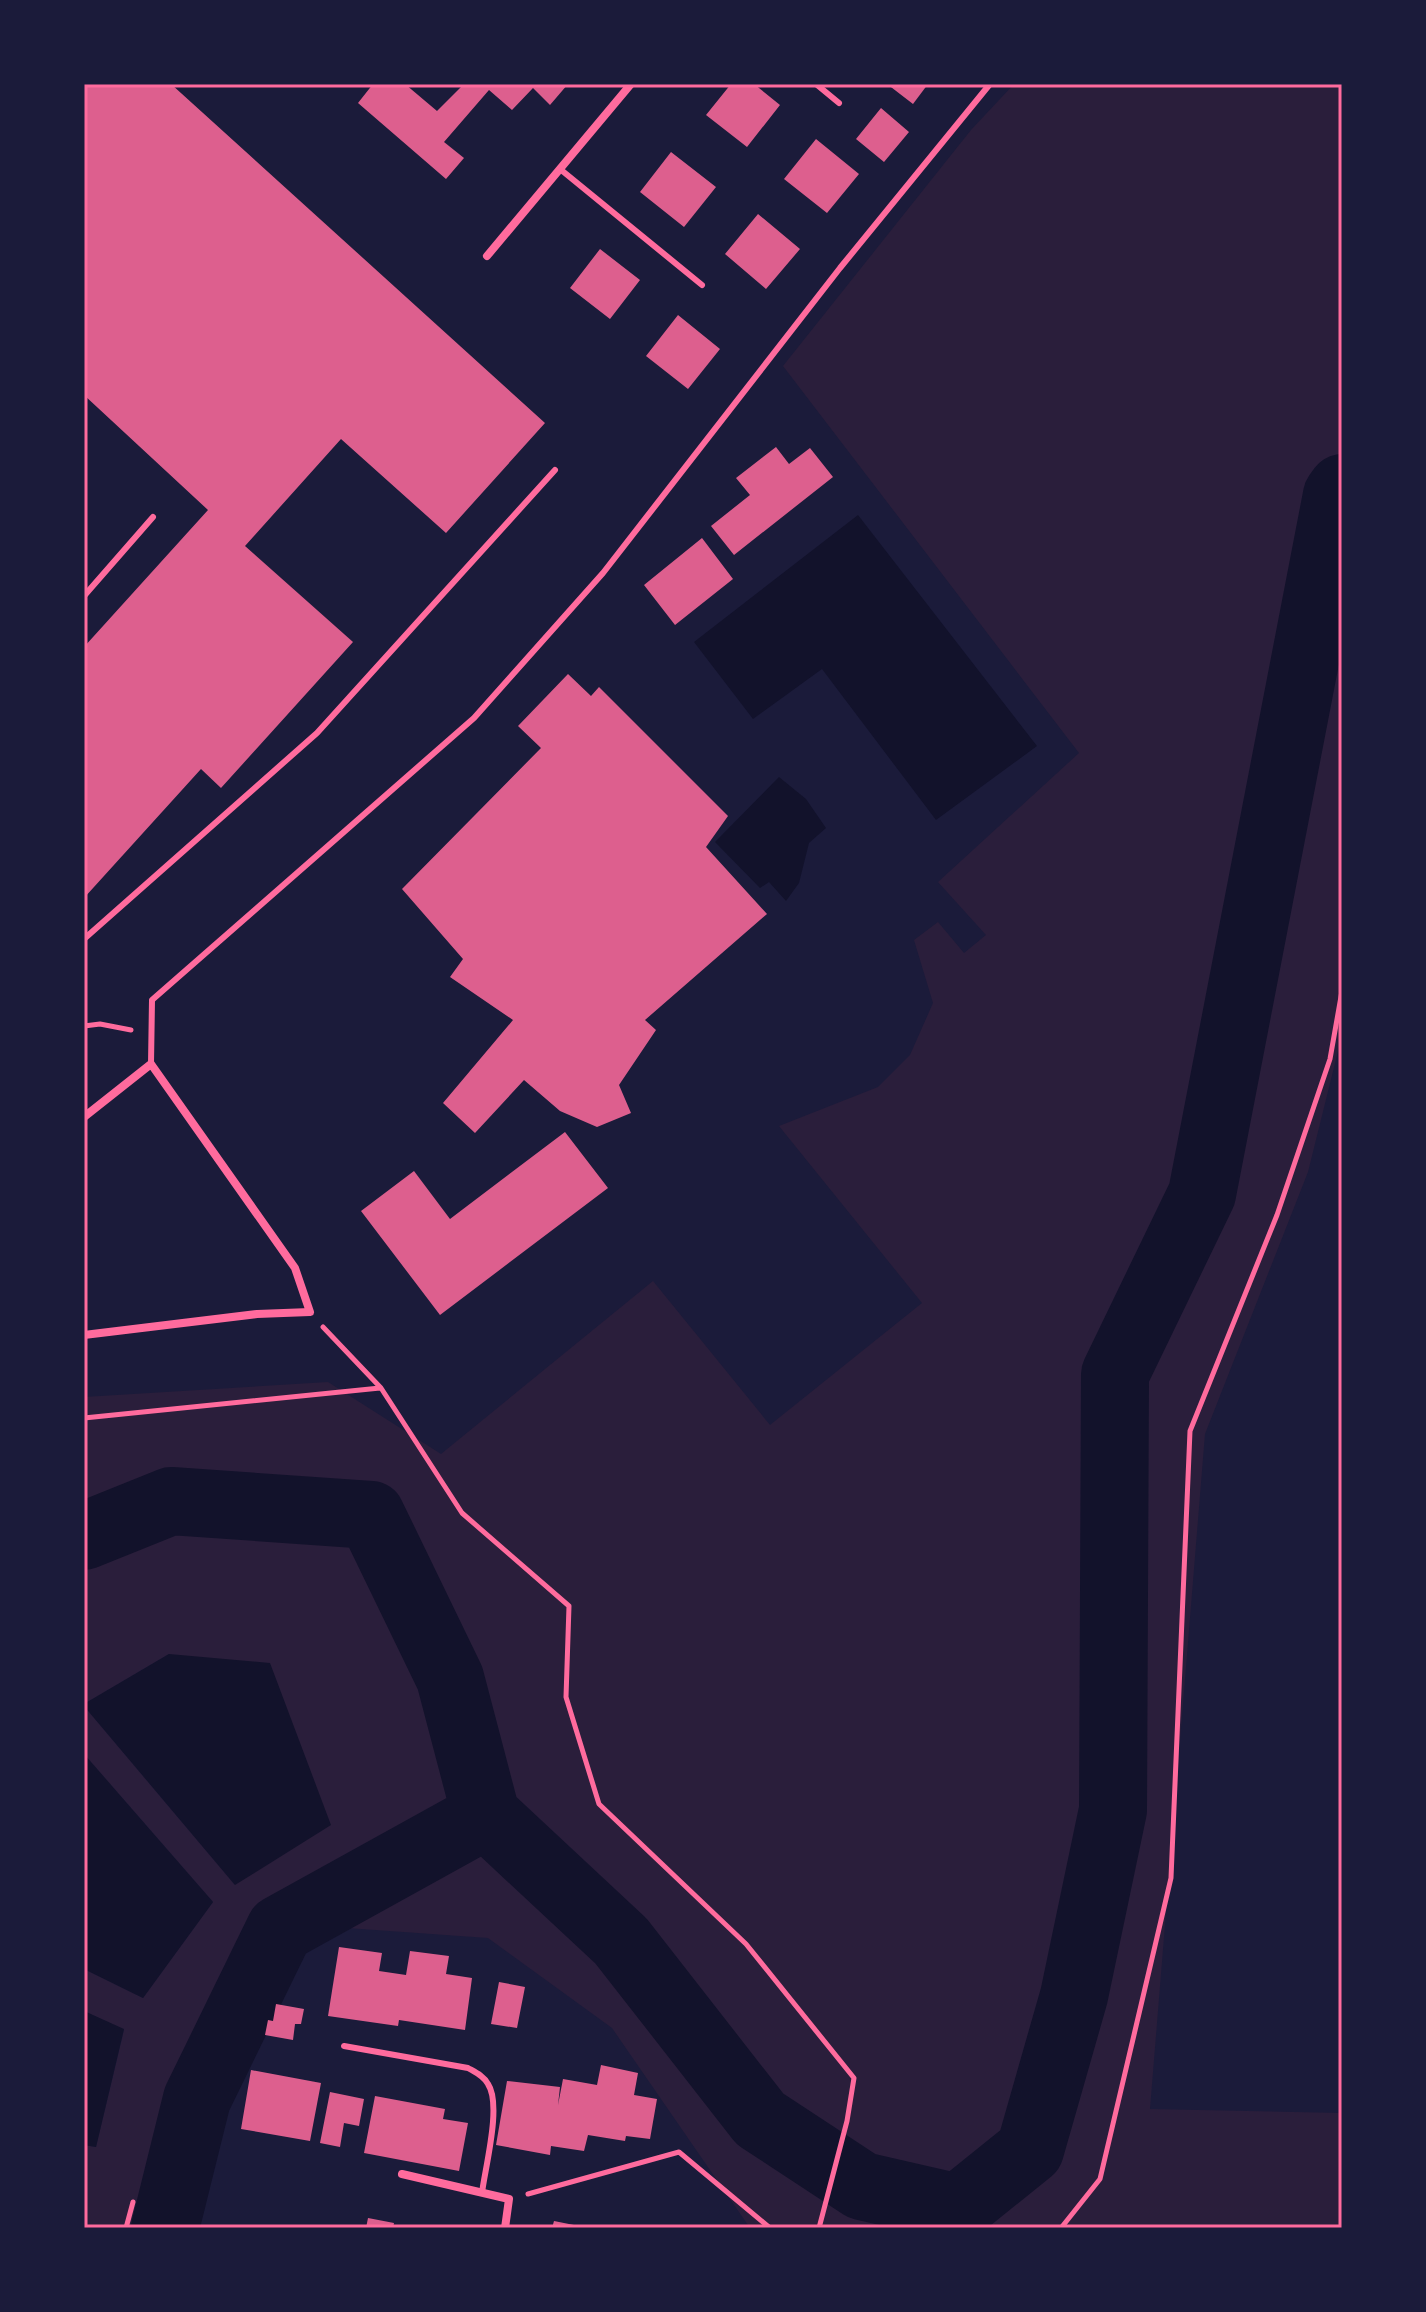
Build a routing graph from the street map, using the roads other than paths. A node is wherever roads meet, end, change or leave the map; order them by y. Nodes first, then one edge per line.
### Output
1 (631, 84) edge
2 (816, 84) edge
3 (990, 84) edge
4 (839, 103) dead end
5 (560, 169) junction
6 (487, 256) dead end
7 (702, 285) dead end
8 (555, 470) dead end
9 (153, 517) dead end
10 (84, 596) edge
11 (84, 939) edge
12 (151, 1064) junction
13 (84, 1117) edge
14 (84, 1335) edge
15 (344, 2046) dead end
16 (402, 2174) dead end
17 (482, 2193) junction
18 (505, 2228) edge

1 - 5 street
2 - 4 lane
3 - 12 lane
5 - 6 street
5 - 7 lane
8 - 11 lane
9 - 10 lane
12 - 13 street
12 - 14 street
15 - 17 lane
16 - 17 street
17 - 18 street

